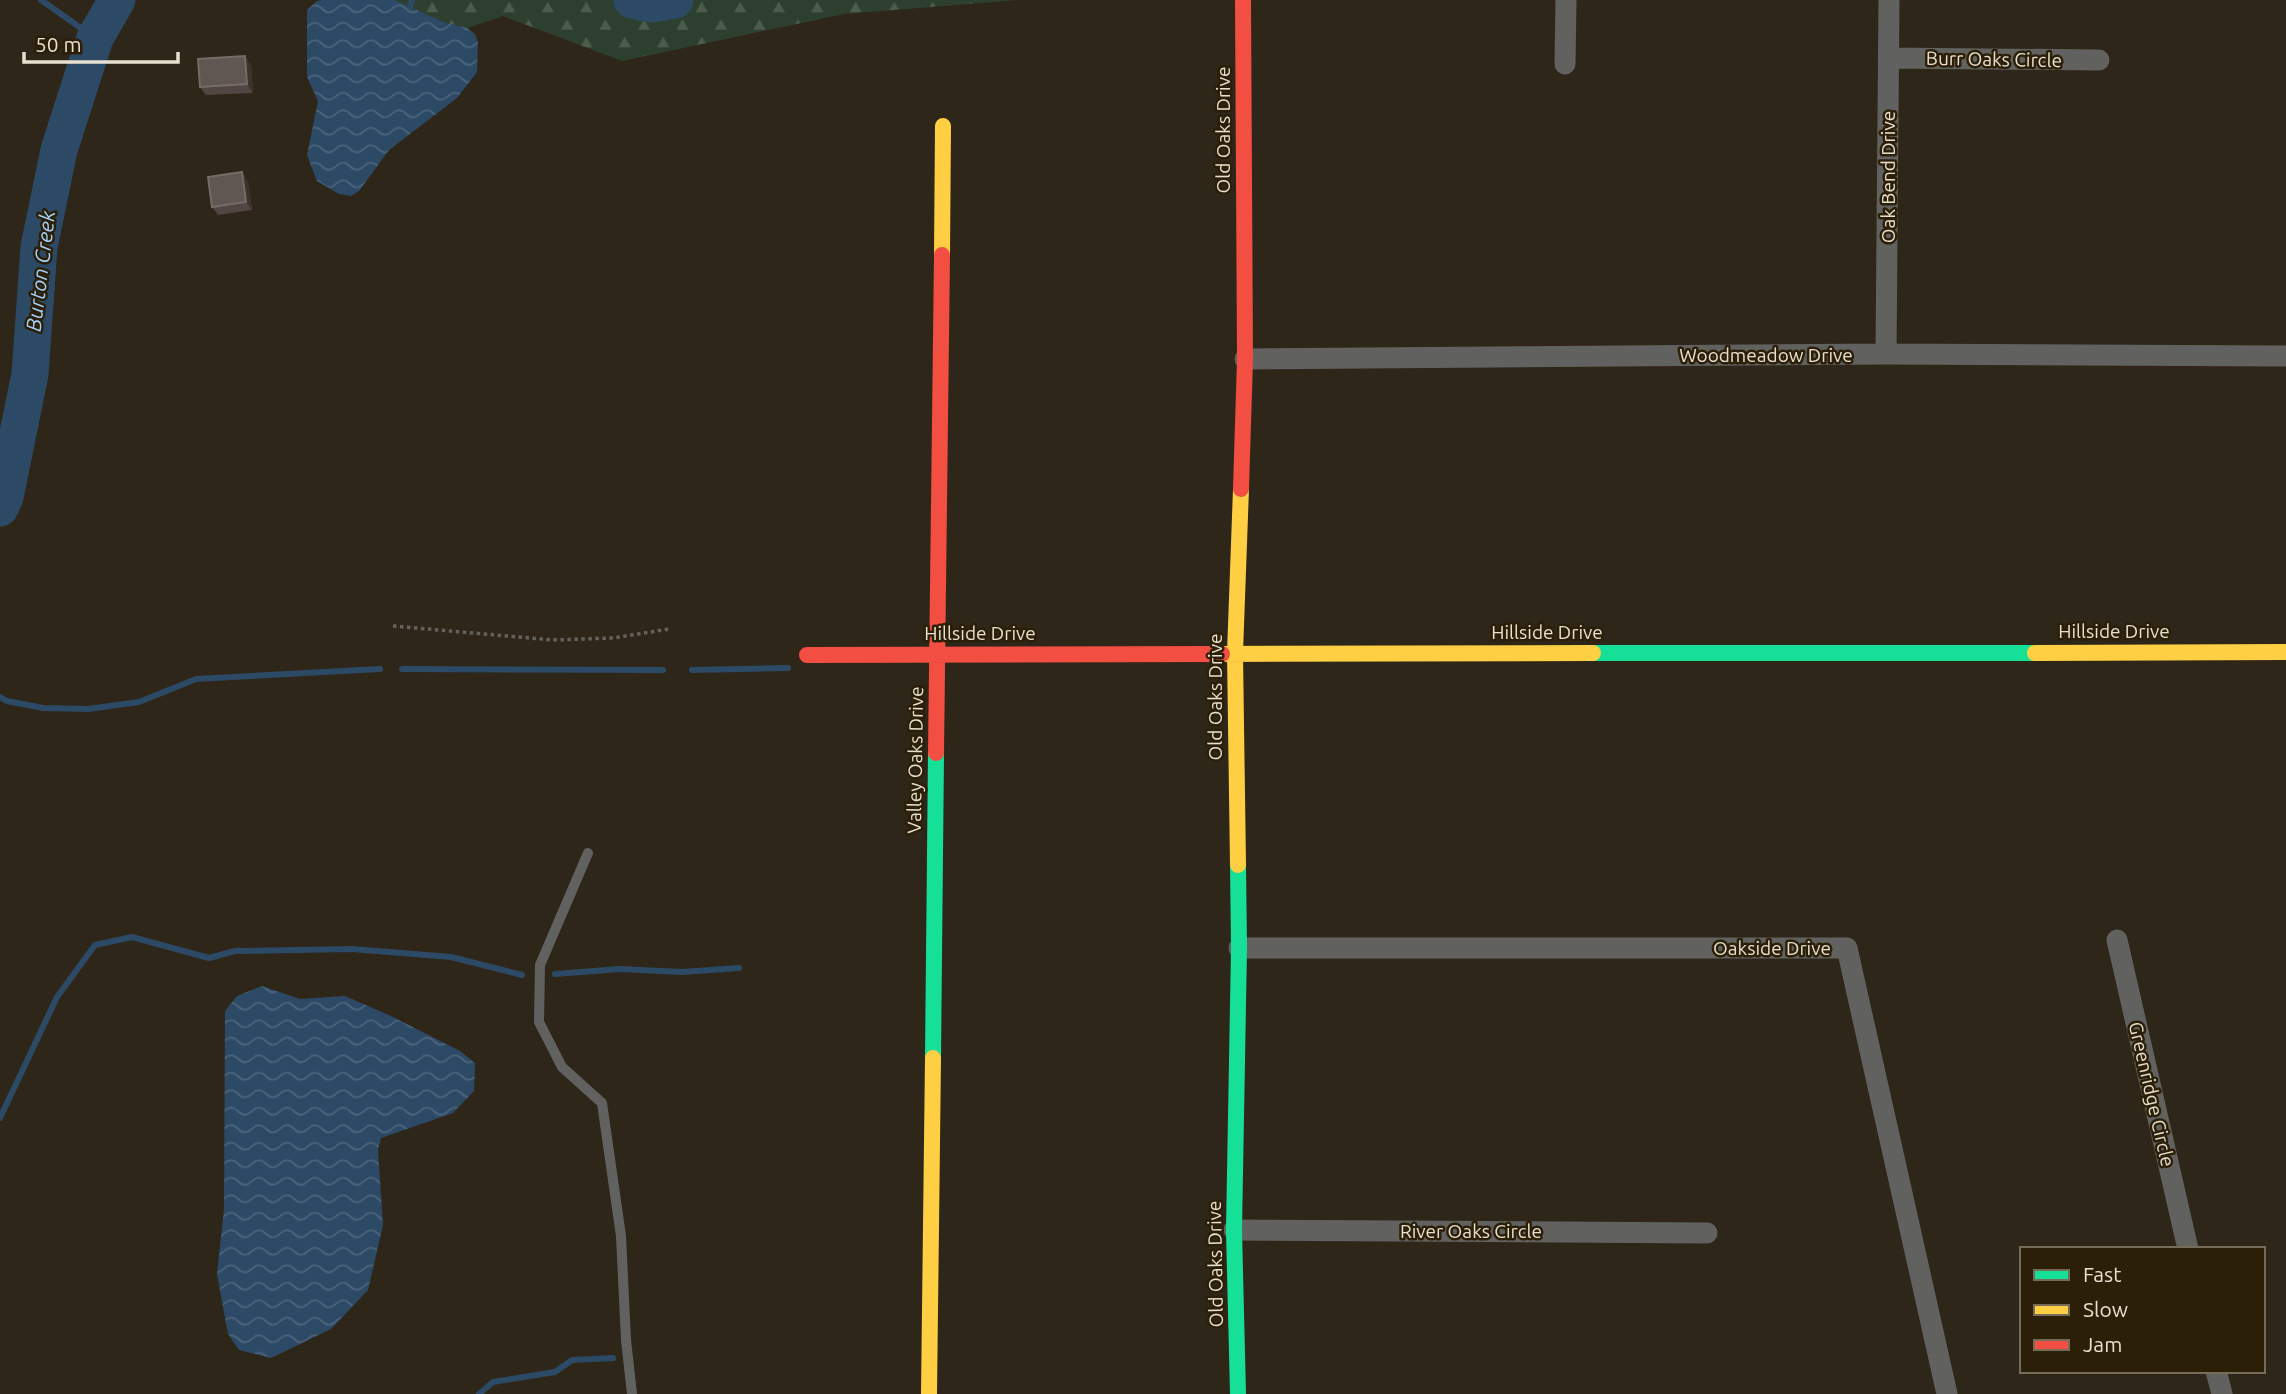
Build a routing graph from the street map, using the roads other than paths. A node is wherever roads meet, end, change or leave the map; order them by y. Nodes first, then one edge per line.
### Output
1 (1243, 0) edge
2 (1566, 0) edge
3 (1889, 0) edge
4 (1889, 58) junction
5 (2099, 60) dead end
6 (1565, 64) dead end
7 (943, 126) dead end
8 (1886, 354) junction
9 (2286, 356) edge
10 (1245, 359) junction
11 (2286, 652) edge
12 (1235, 653) junction
13 (807, 655) dead end
14 (938, 655) junction
15 (588, 853) dead end
16 (2116, 940) dead end
17 (1240, 948) junction
18 (1234, 1230) junction
19 (1707, 1233) dead end
20 (2188, 1247) edge
21 (2217, 1373) edge
22 (632, 1394) edge
23 (929, 1394) edge
24 (1238, 1394) edge
25 (1947, 1394) edge
26 (2222, 1394) edge

1 - 10 street, Old Oaks Drive
2 - 6 street
3 - 4 street, Oak Bend Drive
4 - 5 street, Burr Oaks Circle
4 - 8 street, Oak Bend Drive
7 - 14 street, Valley Oaks Drive
8 - 9 street, Woodmeadow Drive
8 - 10 street, Woodmeadow Drive
10 - 12 street, Old Oaks Drive
11 - 12 street, Hillside Drive
12 - 14 street, Hillside Drive
12 - 17 street, Old Oaks Drive
13 - 14 street, Hillside Drive
14 - 23 street, Valley Oaks Drive
15 - 22 lane
16 - 20 street, Greenridge Circle
17 - 18 street, Old Oaks Drive
17 - 25 street, Oakside Drive
18 - 19 street, River Oaks Circle
18 - 24 street, Old Oaks Drive
21 - 26 street

